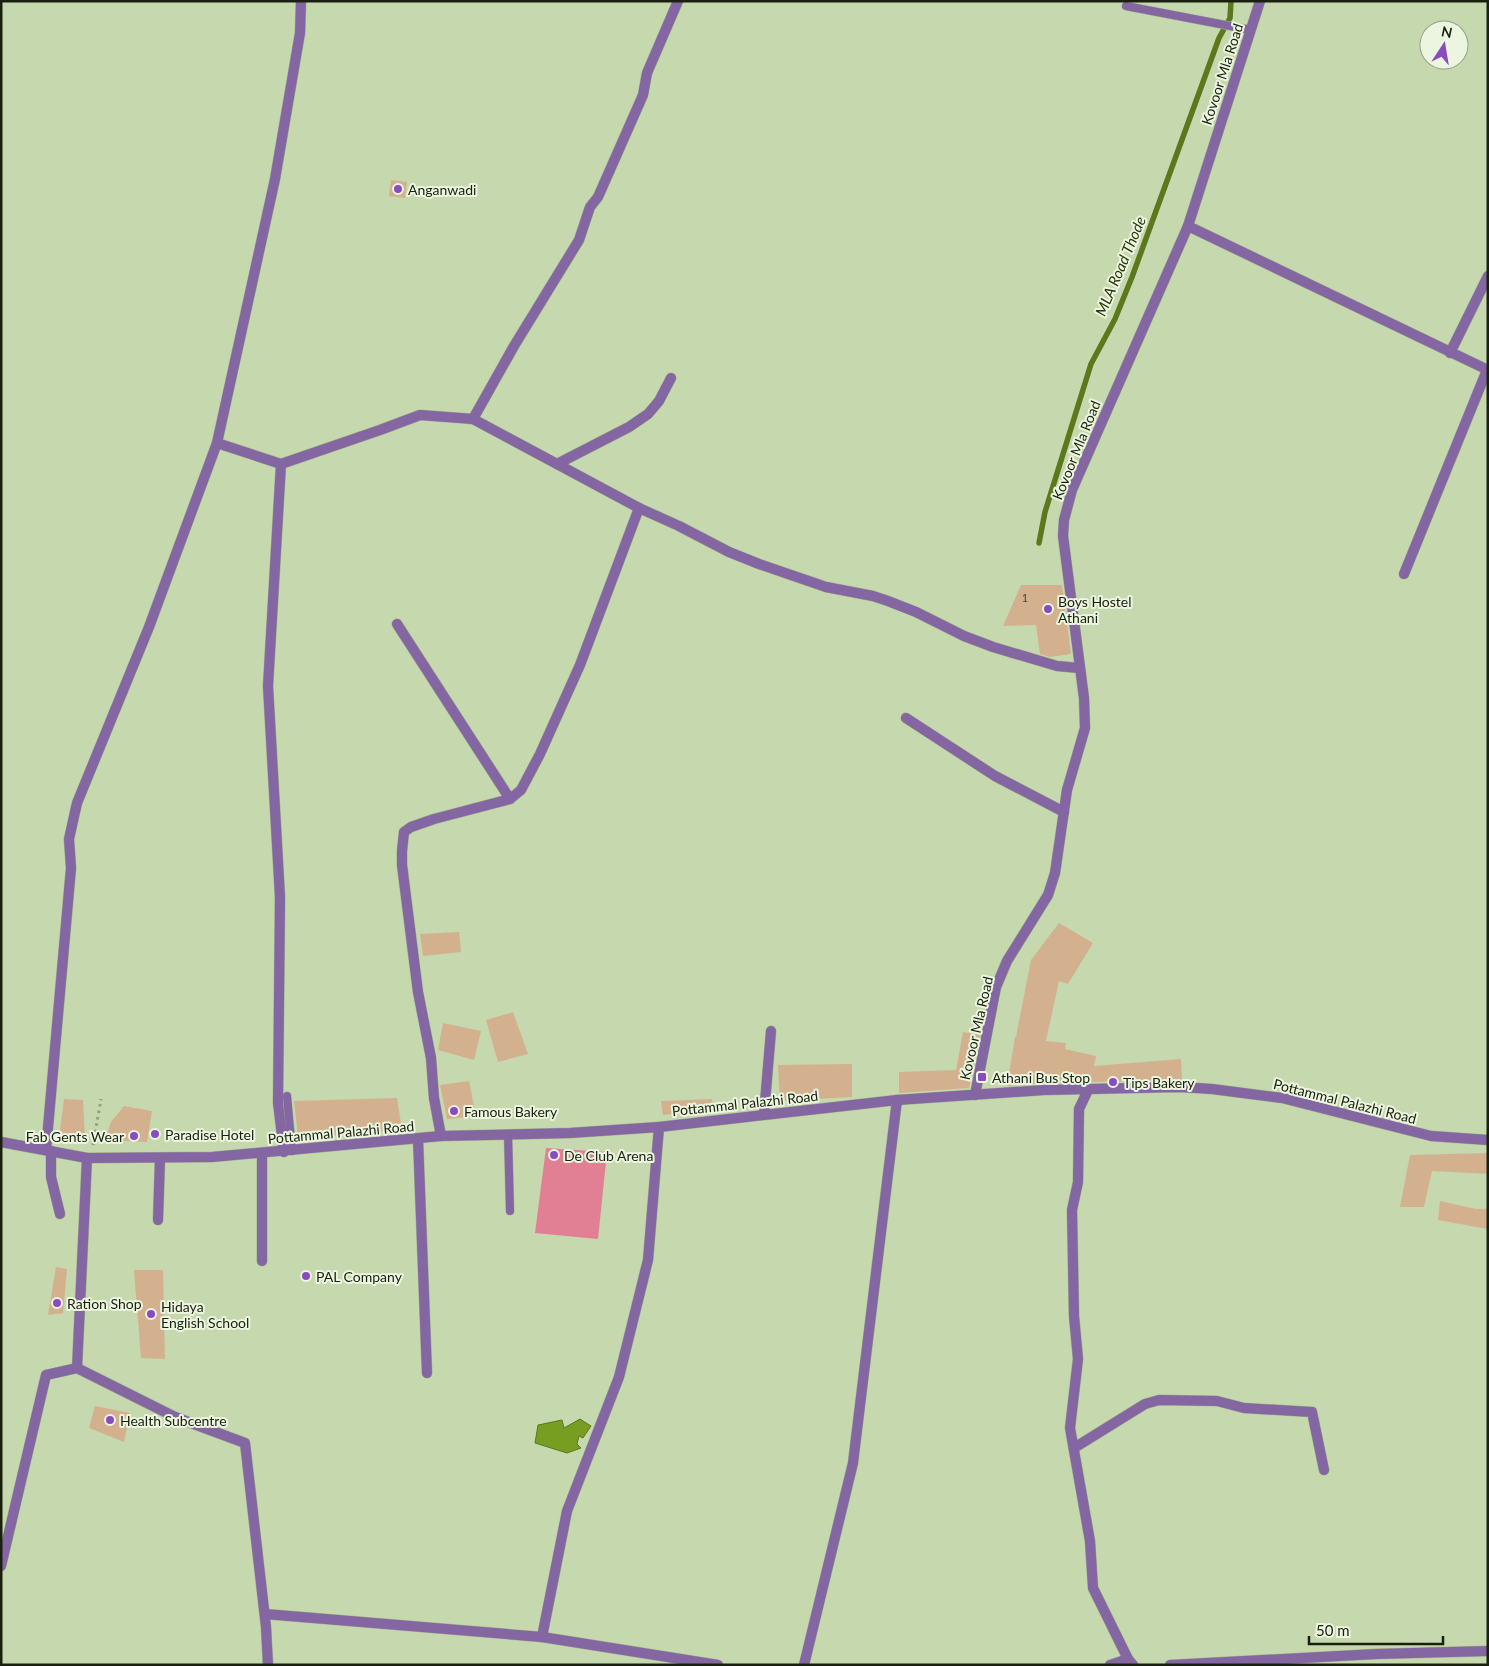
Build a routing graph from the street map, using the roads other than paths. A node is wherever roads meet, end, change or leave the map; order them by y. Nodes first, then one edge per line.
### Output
1 (302, 1) edge
2 (678, 1) edge
3 (1260, 1) edge
4 (1126, 6) dead end
5 (1251, 30) junction
6 (1188, 226) junction
7 (1488, 276) edge
8 (1450, 353) junction
9 (1487, 370) edge
10 (671, 378) dead end
11 (472, 419) junction
12 (217, 442) junction
13 (281, 464) junction
14 (557, 464) junction
15 (639, 508) junction
16 (1404, 574) dead end
17 (397, 624) dead end
18 (1079, 668) junction
19 (906, 718) dead end
20 (510, 799) junction
21 (1064, 812) junction
22 (771, 1031) dead end
23 (1088, 1090) junction
24 (975, 1095) junction
25 (287, 1096) dead end
26 (897, 1100) junction
27 (764, 1114) junction
28 (659, 1127) junction
29 (508, 1134) junction
30 (441, 1136) junction
31 (418, 1139) junction
32 (1488, 1140) edge
33 (1, 1142) edge
34 (48, 1151) junction
35 (288, 1151) junction
36 (262, 1153) junction
37 (88, 1158) junction
38 (160, 1158) junction
39 (510, 1211) dead end
40 (60, 1214) dead end
41 (158, 1220) dead end
42 (262, 1261) dead end
43 (77, 1368) junction
44 (427, 1373) dead end
45 (1074, 1448) junction
46 (1324, 1470) dead end
47 (1, 1566) edge
48 (265, 1614) junction
49 (542, 1637) junction
50 (1488, 1651) edge
51 (1131, 1662) edge
52 (268, 1665) edge
53 (718, 1665) edge
54 (804, 1665) edge
55 (1110, 1665) edge
56 (1170, 1665) edge

1 - 12 street
2 - 11 street
3 - 5 street, Kovoor Mla Road
4 - 5 lane
5 - 6 street, Kovoor Mla Road
6 - 8 street
6 - 18 street, Kovoor Mla Road
7 - 8 street
8 - 9 street
9 - 16 street
10 - 14 street
11 - 13 street
11 - 14 street
12 - 13 street
12 - 34 street
13 - 35 street
14 - 15 street
15 - 18 street
15 - 20 street
17 - 20 street
18 - 21 street, Kovoor Mla Road
19 - 21 street
20 - 30 street
21 - 24 street, Kovoor Mla Road
22 - 27 street
23 - 24 street, Pottammal Palazhi Road
23 - 32 street, Pottammal Palazhi Road
23 - 45 street
24 - 26 street, Pottammal Palazhi Road
25 - 35 lane
26 - 27 street, Pottammal Palazhi Road
26 - 54 street
27 - 28 street, Pottammal Palazhi Road
28 - 29 street, Pottammal Palazhi Road
28 - 49 street
29 - 30 street, Pottammal Palazhi Road
29 - 39 lane
30 - 31 street, Pottammal Palazhi Road
31 - 35 street, Pottammal Palazhi Road
31 - 44 street
33 - 34 street, Pottammal Palazhi Road
34 - 37 street, Pottammal Palazhi Road
34 - 40 street
35 - 36 street, Pottammal Palazhi Road
36 - 38 street, Pottammal Palazhi Road
36 - 42 street
37 - 38 street, Pottammal Palazhi Road
37 - 43 street
38 - 41 street
43 - 47 street
43 - 48 street
45 - 46 street
45 - 51 street
48 - 49 street
48 - 52 street
49 - 53 street
50 - 56 street
51 - 55 street

